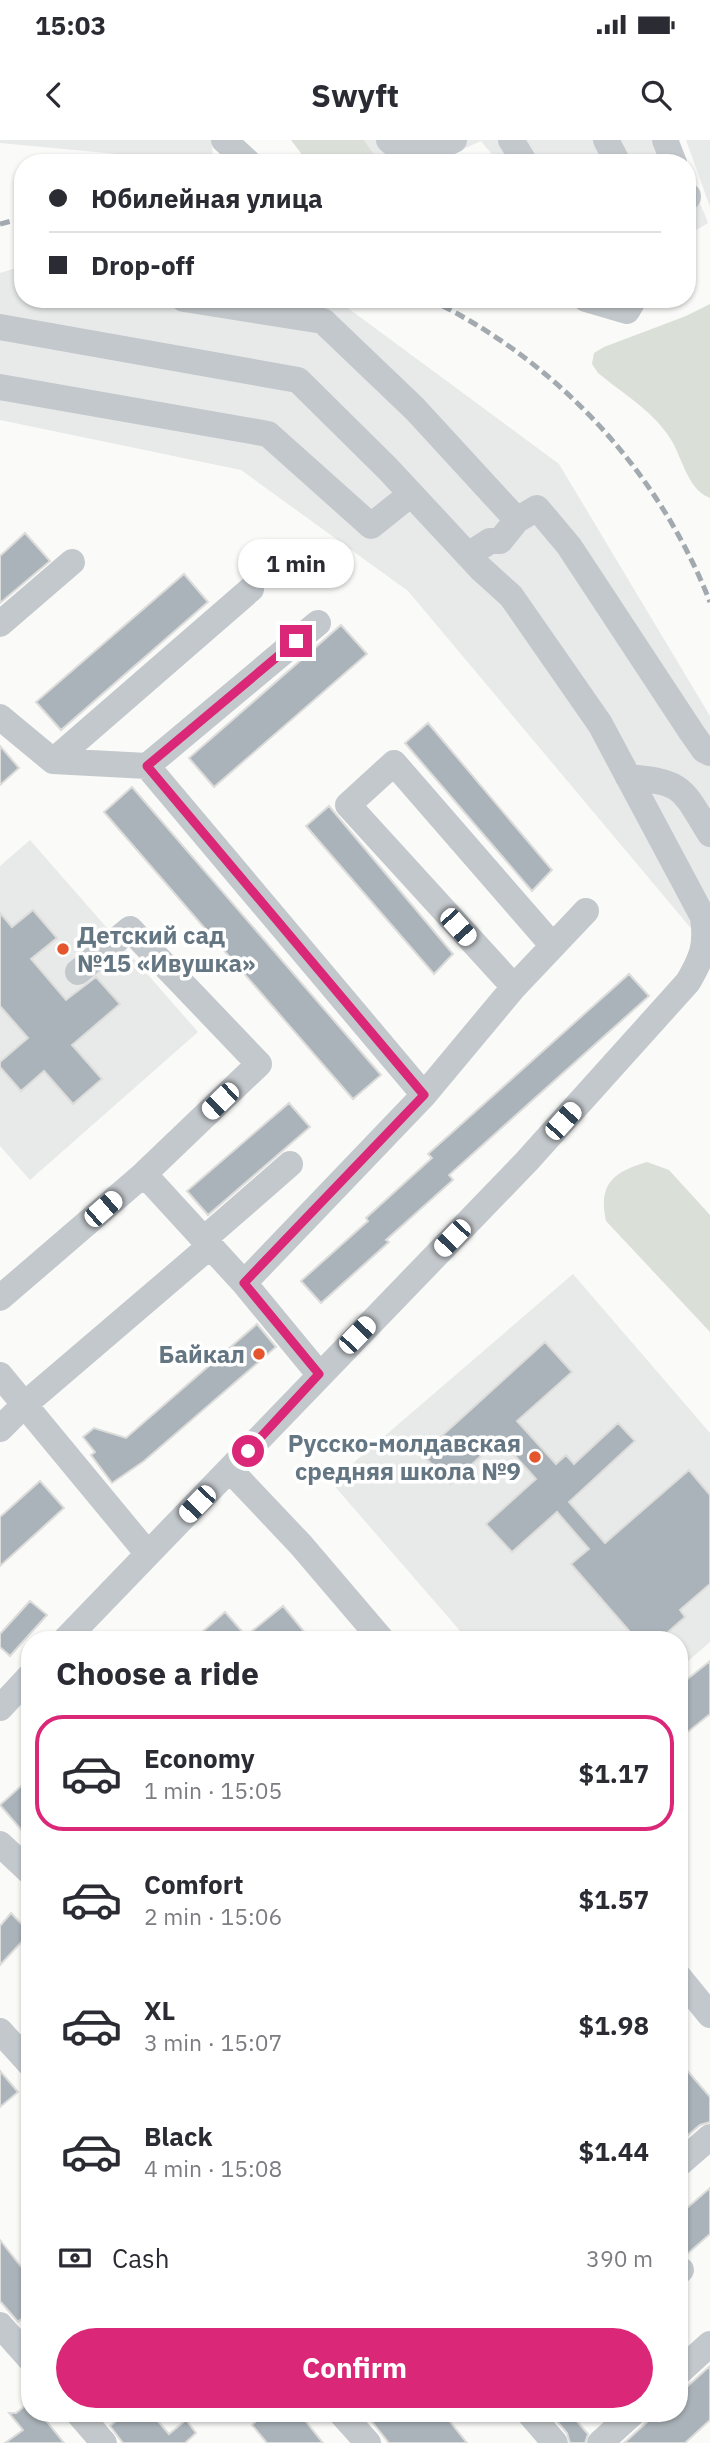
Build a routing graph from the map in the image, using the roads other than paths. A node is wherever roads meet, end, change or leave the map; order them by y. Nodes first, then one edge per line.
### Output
1 (224, 140) edge
2 (389, 140) edge
3 (453, 140) edge
4 (239, 154) edge
5 (241, 308) edge
6 (614, 308) edge
7 (629, 308) edge
8 (0, 327) edge
9 (0, 387) edge
10 (411, 494) junction
11 (517, 520) junction
12 (468, 555) junction
13 (72, 562) dead end
14 (251, 589) dead end
15 (318, 623) dead end
16 (0, 625) edge
17 (0, 717) edge
18 (710, 753) edge
19 (53, 761) junction
20 (147, 766) junction
21 (628, 777) junction
22 (710, 834) edge
23 (586, 911) dead end
24 (553, 946) junction
25 (79, 972) dead end
26 (699, 985) edge
27 (513, 988) junction
28 (424, 1095) junction
29 (290, 1164) dead end
30 (144, 1174) junction
31 (207, 1243) junction
32 (244, 1283) junction
33 (0, 1298) edge
34 (319, 1374) junction
35 (0, 1375) edge
36 (24, 1405) junction
37 (0, 1429) edge
38 (230, 1470) junction
39 (148, 1554) junction
40 (74, 1631) edge
41 (375, 1631) edge
42 (21, 1686) edge
43 (0, 1708) edge
44 (0, 1844) edge
45 (21, 1864) edge
46 (688, 1988) edge
47 (710, 2015) edge
48 (0, 2031) edge
49 (21, 2054) edge
50 (710, 2137) edge
51 (688, 2156) edge
52 (0, 2325) edge
53 (710, 2344) edge
54 (21, 2349) edge
55 (688, 2364) edge
56 (86, 2422) edge
57 (349, 2422) edge
58 (537, 2422) edge
59 (623, 2422) edge
60 (104, 2443) edge
61 (368, 2443) edge
62 (555, 2443) edge
63 (600, 2443) edge

1 - 4 street
2 - 3 street
5 - 11 street
6 - 7 street
8 - 10 street
9 - 10 street
10 - 12 street
11 - 12 street
11 - 18 street
12 - 21 street
13 - 16 street
14 - 19 street
15 - 20 street
17 - 19 street
19 - 20 street
20 - 28 street
21 - 22 street
21 - 26 street
23 - 24 street
24 - 27 street
24 - 27 street
25 - 30 street
26 - 34 street
27 - 28 street
28 - 32 street
29 - 31 street
30 - 31 street
30 - 33 street
31 - 32 street
31 - 36 street
32 - 34 street
34 - 38 street
35 - 36 street
36 - 37 street
36 - 39 street
38 - 39 street
38 - 41 street
39 - 40 street
42 - 43 street
44 - 45 street
46 - 47 street
48 - 49 street
50 - 51 street
52 - 54 street
53 - 55 street
56 - 60 street
57 - 61 street
58 - 62 street
59 - 63 street

